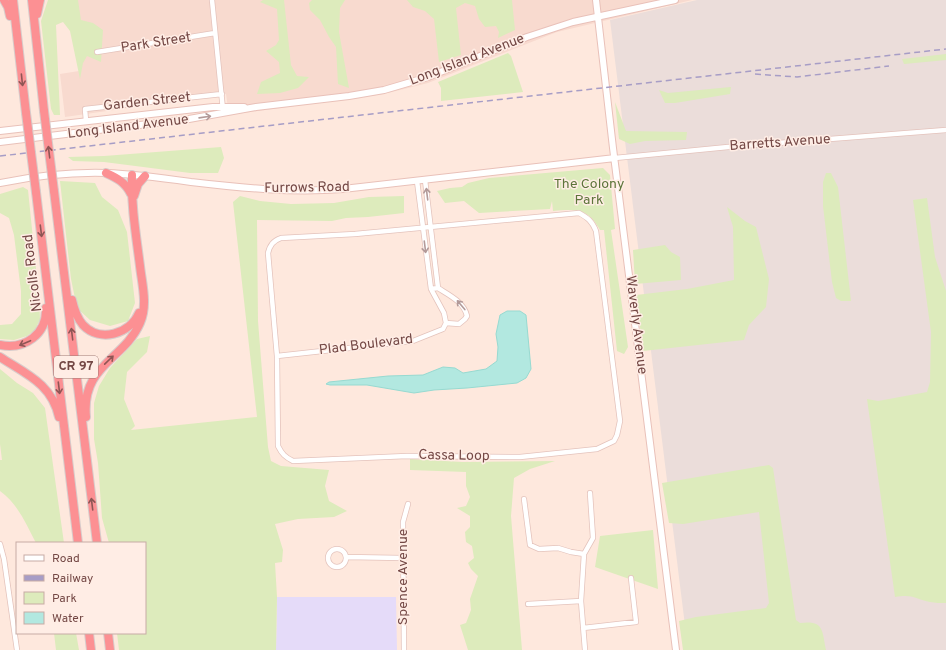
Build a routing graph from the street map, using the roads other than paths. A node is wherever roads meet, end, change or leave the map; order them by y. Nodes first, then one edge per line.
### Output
1 (4, 0) edge
2 (13, 0) edge
3 (32, 0) edge
4 (40, 0) edge
5 (212, 0) edge
6 (596, 0) edge
7 (675, 0) edge
8 (598, 16) junction
9 (216, 33) junction
10 (38, 51) junction
11 (97, 52) dead end
12 (20, 56) junction
13 (222, 94) junction
14 (223, 107) junction
15 (256, 107) junction
16 (224, 114) junction
17 (86, 121) junction
18 (946, 130) edge
19 (0, 131) edge
20 (0, 142) edge
21 (615, 158) junction
22 (106, 173) junction
23 (132, 174) junction
24 (145, 176) junction
25 (417, 180) junction
26 (425, 180) junction
27 (0, 183) edge
28 (133, 199) junction
29 (431, 226) junction
30 (423, 227) junction
31 (64, 270) junction
32 (45, 271) junction
33 (438, 288) junction
34 (431, 289) junction
35 (143, 296) junction
36 (446, 324) junction
37 (0, 345) edge
38 (277, 356) junction
39 (0, 358) edge
40 (87, 462) junction
41 (70, 472) junction
42 (590, 493) dead end
43 (524, 499) dead end
44 (408, 504) dead end
45 (78, 542) edge
46 (97, 542) edge
47 (0, 544) edge
48 (584, 554) junction
49 (346, 557) dead end
50 (402, 558) junction
51 (631, 578) dead end
52 (581, 601) junction
53 (528, 604) dead end
54 (583, 628) junction
55 (89, 634) edge
56 (108, 634) edge
57 (17, 650) edge
58 (91, 650) edge
59 (110, 650) edge
60 (404, 650) edge
61 (585, 650) edge
62 (676, 650) edge

1 - 12 highway
2 - 12 highway, Nicolls Road / CR 97
3 - 10 highway, CR 97
4 - 10 highway
5 - 9 street
6 - 8 street, Waverly Avenue
7 - 8 street, Long Island Avenue
8 - 15 street, Long Island Avenue
8 - 21 street, Waverly Avenue
9 - 11 street, Park Street
9 - 13 street
31 -> 10 highway, CR 97, bridge
12 -> 32 highway, Nicolls Road / CR 97, bridge
13 - 14 street
13 - 17 street, Garden Street
14 - 15 street, Long Island Avenue
14 - 16 street
14 - 17 street, Long Island Avenue
15 - 16 street, Long Island Avenue
20 -> 16 street, Long Island Avenue
17 - 19 street, Long Island Avenue
18 - 21 street, Barretts Avenue
21 - 26 street, Furrows Road
21 - 62 street, Waverly Avenue
22 - 23 street, Furrows Road
22 - 27 street, Furrows Road
22 - 28 highway
23 - 24 street, Furrows Road
23 - 28 highway
24 - 25 street, Furrows Road
24 - 28 highway
25 - 26 street, Furrows Road
25 - 30 street
29 -> 26 street
28 - 35 highway
29 - 30 street, Cassa Loop
29 - 33 street
29 - 38 street, Cassa Loop
30 -> 34 street
30 - 38 street, Cassa Loop
31 - 35 highway
40 -> 31 highway, CR 97
32 -> 37 highway
32 -> 41 highway, Nicolls Road / CR 97
33 - 34 street
36 -> 33 street
34 - 36 street
40 -> 35 highway
36 - 38 street, Plad Boulevard
39 - 41 highway
46 -> 40 highway, CR 97
41 - 45 highway, Nicolls Road / CR 97
42 - 48 street
43 - 48 street
44 - 50 street, Spence Avenue
47 - 57 street
48 - 52 street
49 - 50 street
50 - 60 street, Spence Avenue
51 - 54 street
52 - 53 street
52 - 54 street
54 - 61 street
55 - 58 highway
56 - 59 highway

